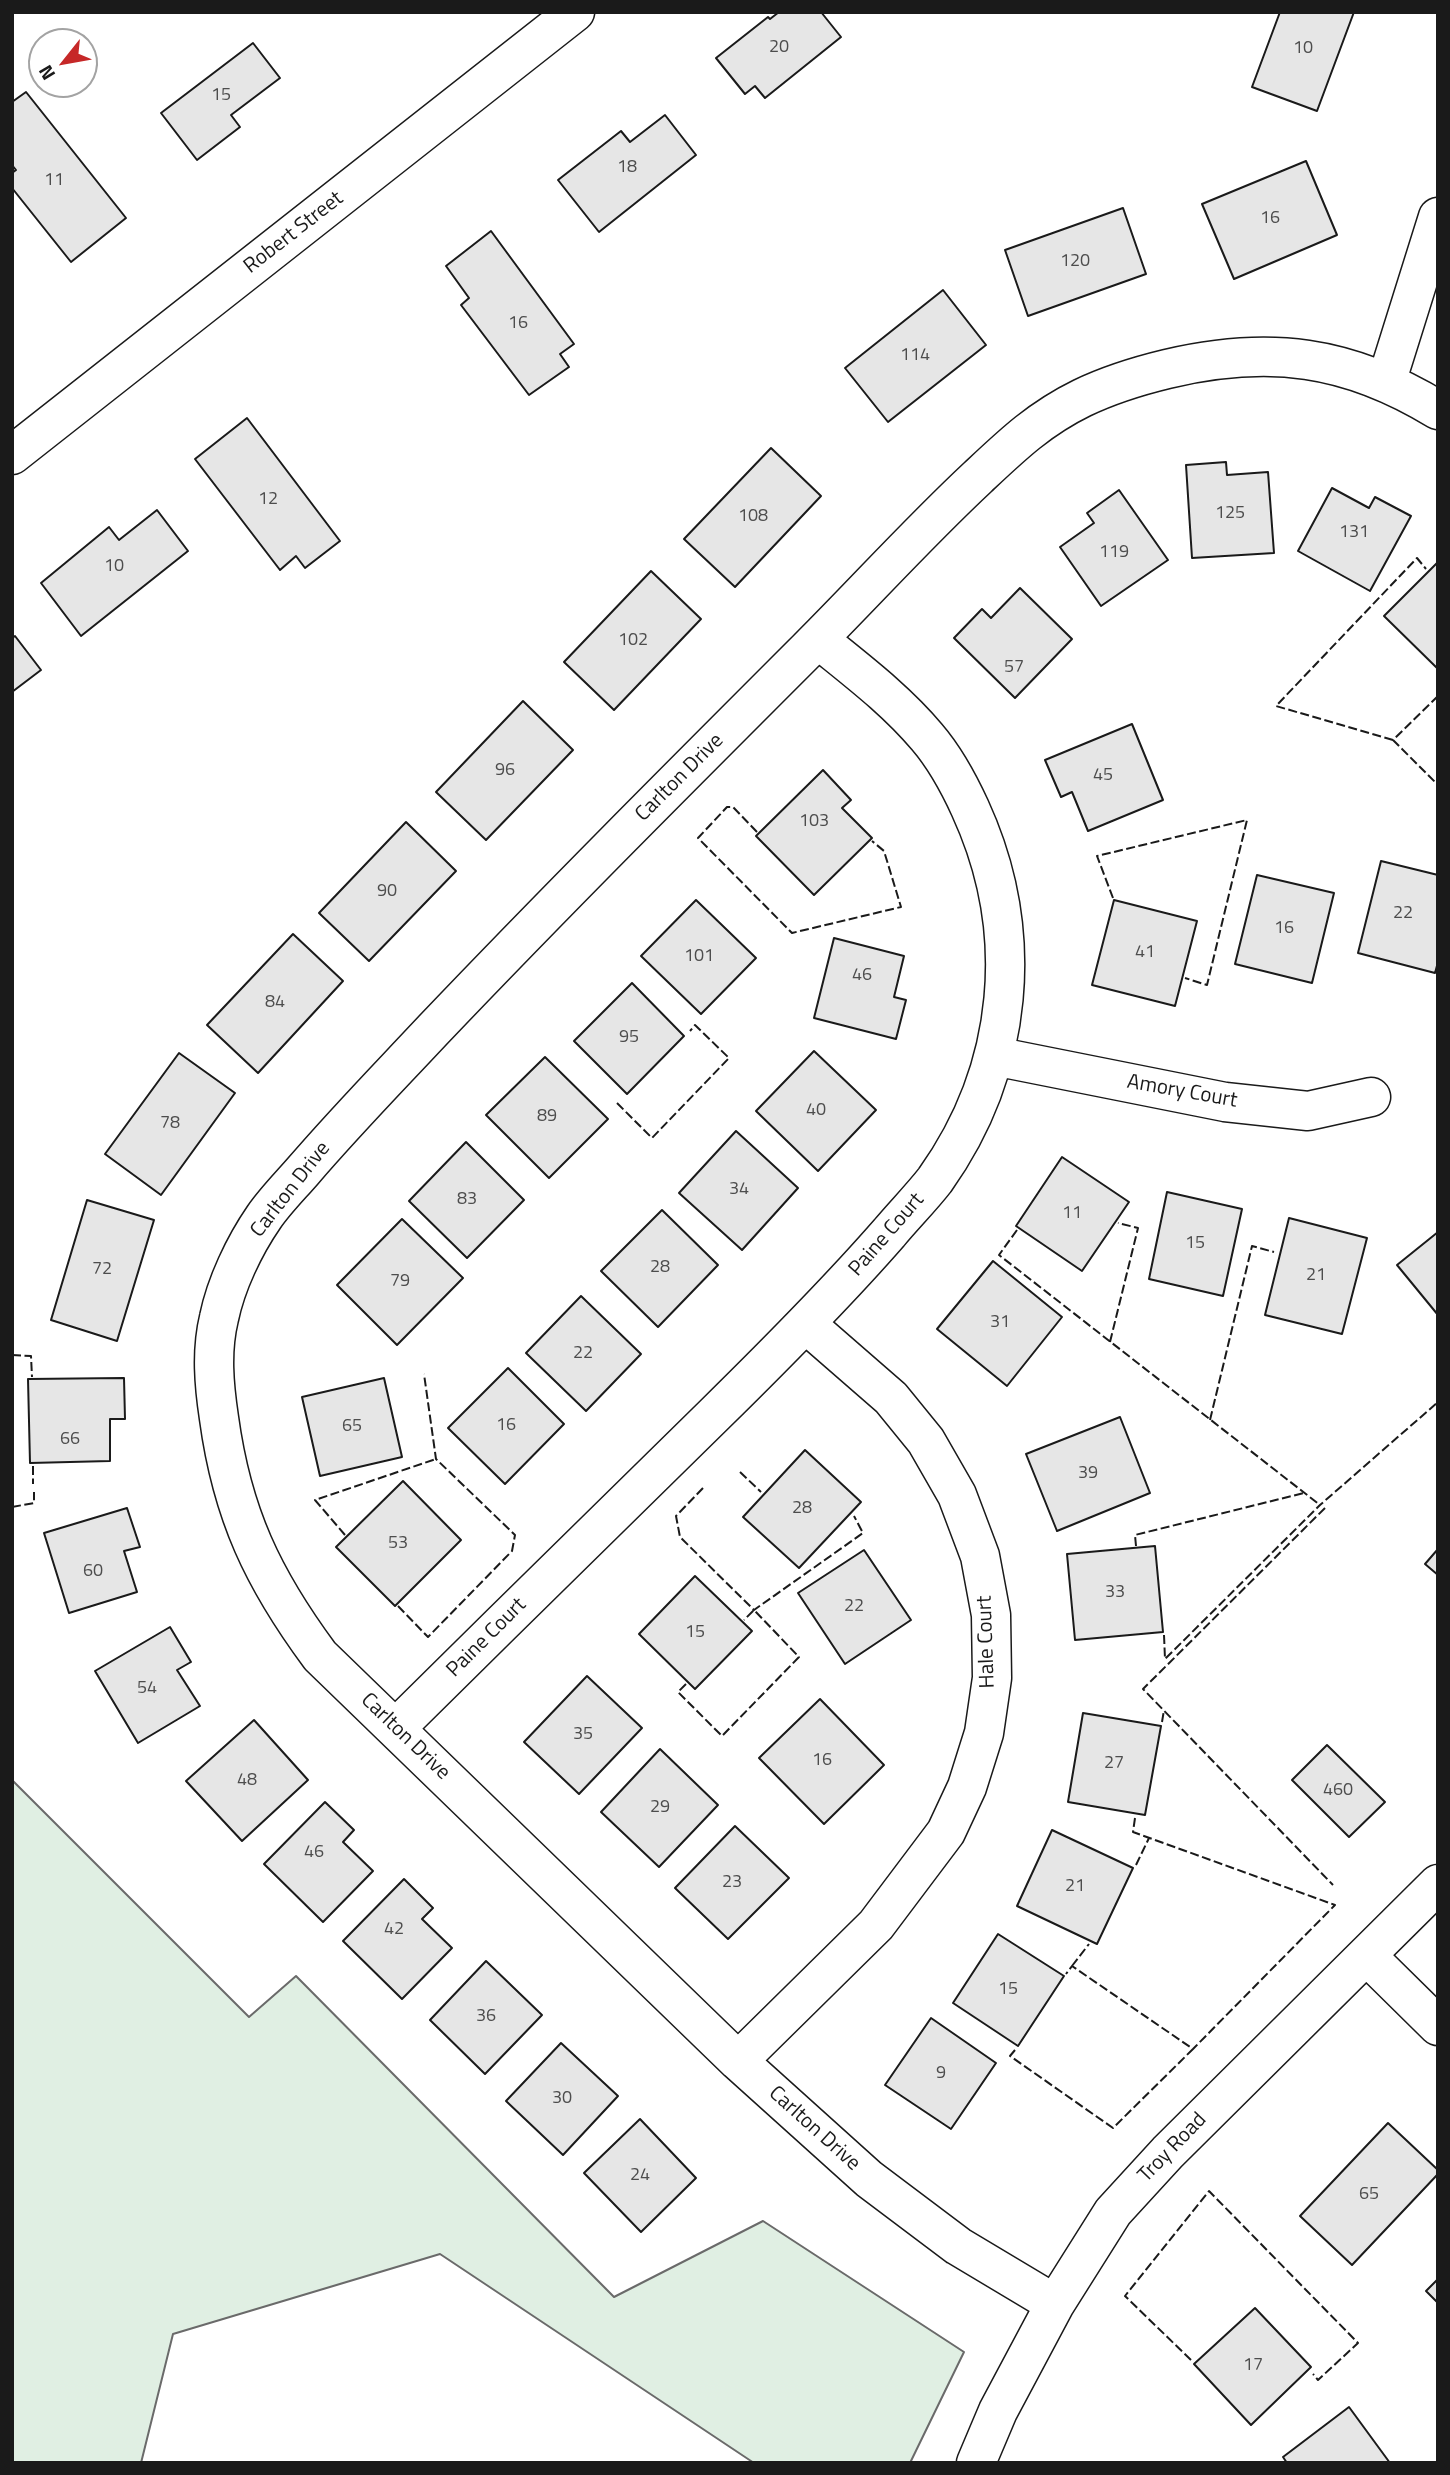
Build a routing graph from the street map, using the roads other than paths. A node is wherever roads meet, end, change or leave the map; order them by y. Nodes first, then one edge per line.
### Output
1 (575, 12) edge
2 (1438, 217) edge
3 (1386, 383) junction
4 (1438, 410) edge
5 (12, 455) edge
6 (818, 639) junction
7 (995, 1056) junction
8 (1371, 1097) dead end
9 (806, 1324) junction
10 (396, 1728) junction
11 (1438, 1884) edge
12 (1367, 1956) junction
13 (1438, 2026) edge
14 (738, 2061) junction
15 (1055, 2304) junction
16 (976, 2463) edge

1 - 5 street, Robert Street
2 - 3 street
3 - 4 street, Carlton Drive
3 - 6 street, Carlton Drive
6 - 7 street, Paine Court
6 - 10 street, Carlton Drive
7 - 8 street, Amory Court
7 - 9 street, Paine Court
9 - 10 street, Paine Court
9 - 14 street, Hale Court
10 - 14 street, Carlton Drive
11 - 12 street, Troy Road
12 - 13 street
12 - 15 street, Troy Road
14 - 15 street, Carlton Drive
15 - 16 street, Troy Road

